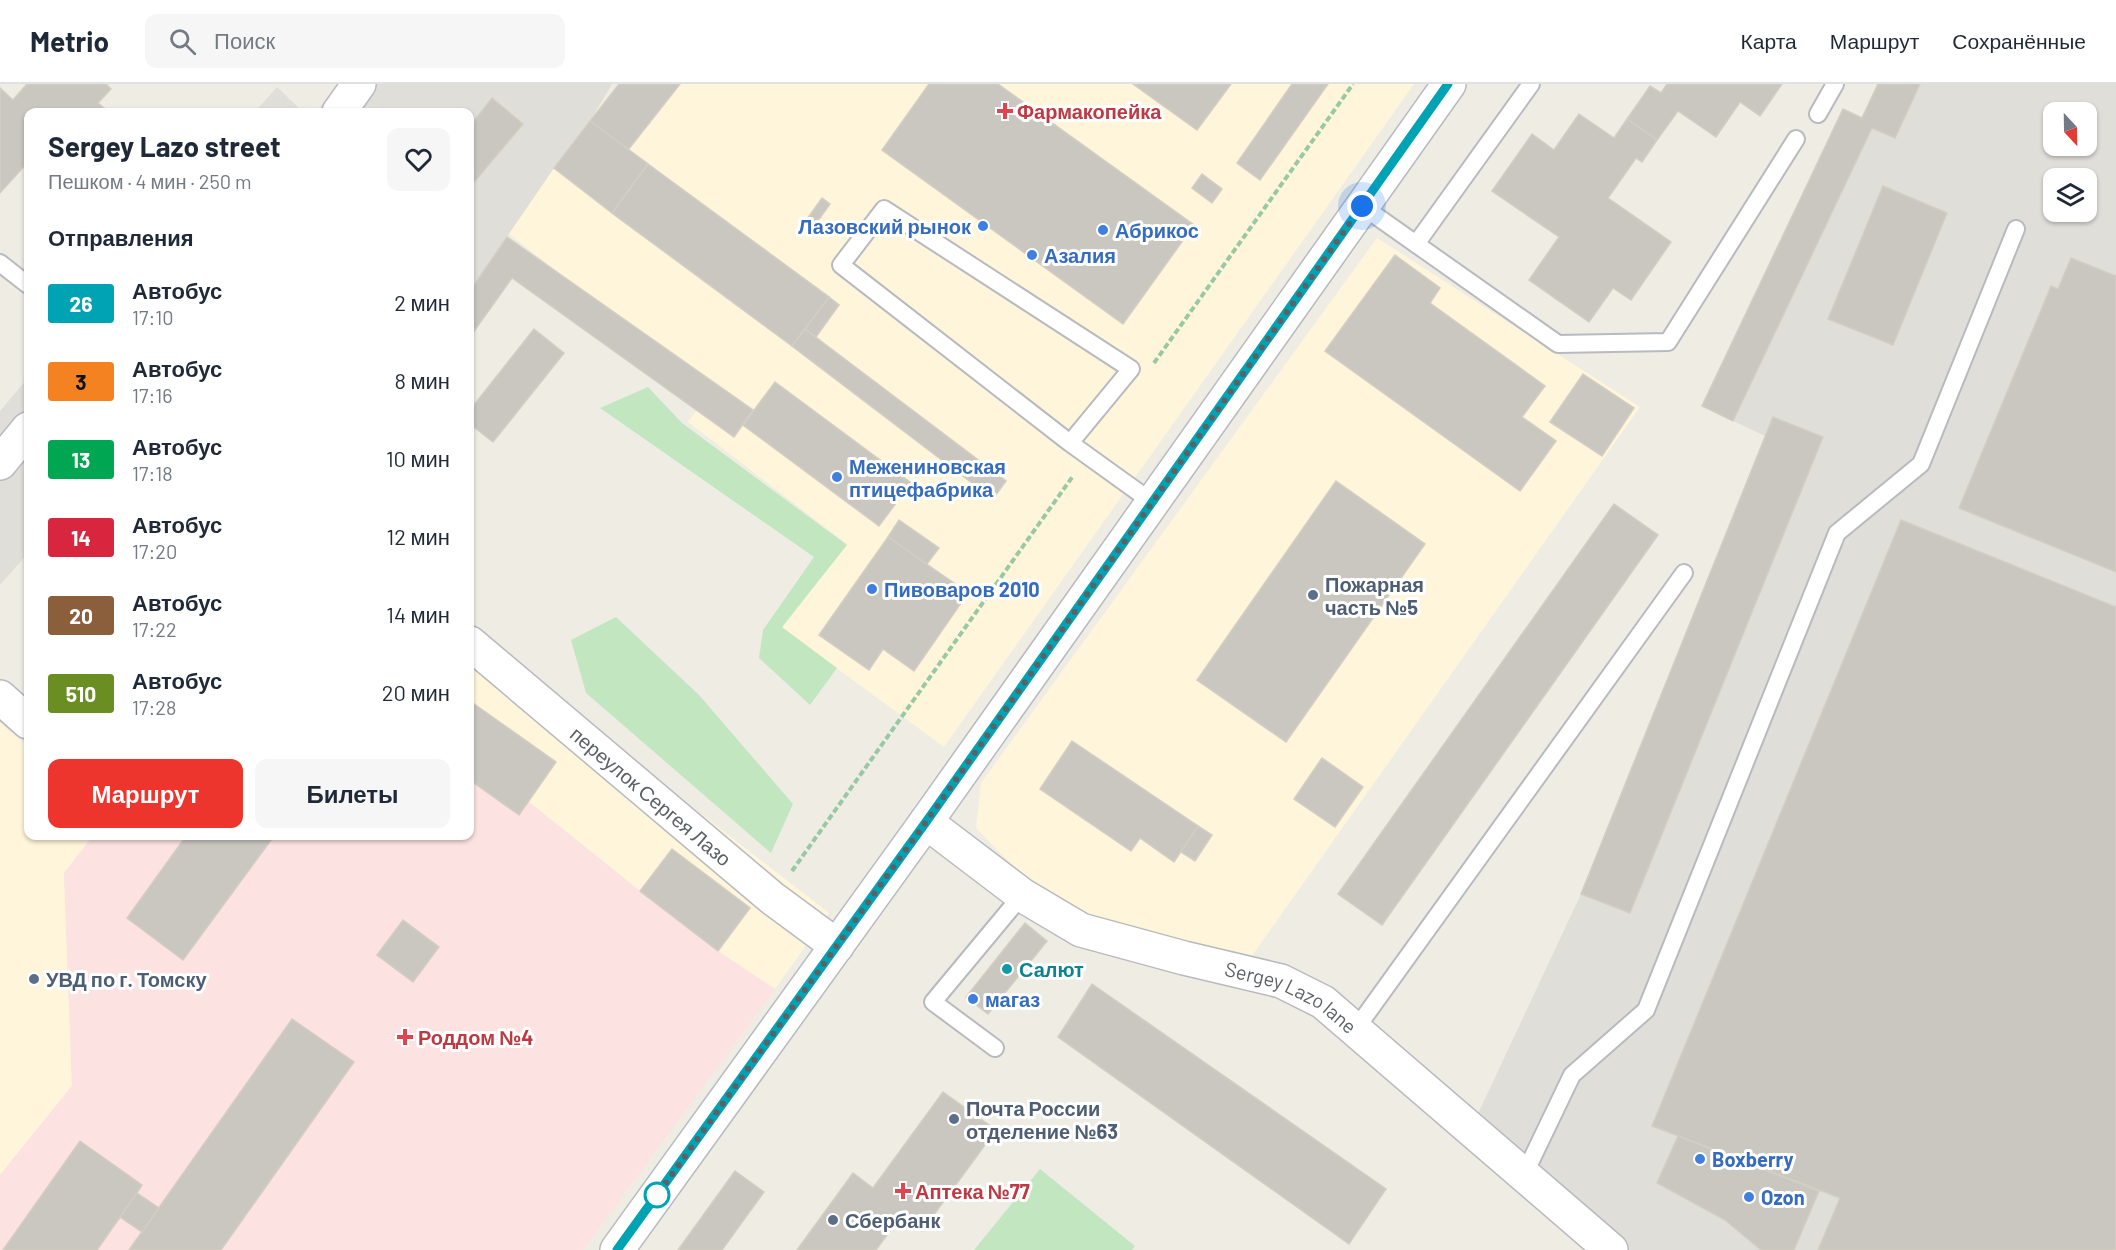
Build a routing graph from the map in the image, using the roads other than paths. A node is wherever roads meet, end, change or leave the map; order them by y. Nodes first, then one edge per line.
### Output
1 (359, 84) edge
2 (1449, 84) edge
3 (1531, 84) edge
4 (1835, 84) edge
5 (342, 108) edge
6 (1818, 114) dead end
7 (1796, 139) dead end
8 (1362, 206) junction
9 (2016, 229) dead end
10 (1416, 244) junction
11 (0, 263) edge
12 (24, 282) edge
13 (24, 434) edge
14 (1070, 442) junction
15 (0, 463) edge
16 (1152, 502) junction
17 (1684, 573) dead end
18 (474, 646) edge
19 (0, 697) edge
20 (24, 718) edge
21 (926, 822) junction
22 (1022, 895) junction
23 (837, 946) junction
24 (1355, 1030) junction
25 (995, 1048) dead end
26 (1524, 1175) junction
27 (617, 1250) edge
28 (1611, 1250) edge

1 - 5 street
2 - 8 street
3 - 10 lane
4 - 6 lane
7 - 10 lane
8 - 10 lane
8 - 16 street
9 - 26 lane
11 - 12 lane
13 - 15 street
14 - 14 lane
14 - 16 lane
16 - 21 street
17 - 24 lane
18 - 23 street, переулок Сергея Лазо
19 - 20 street
21 - 22 street, Sergey Lazo lane
21 - 23 street
22 - 24 street, Sergey Lazo lane
22 - 25 lane
23 - 27 street
24 - 26 street, Sergey Lazo lane
26 - 28 street, Sergey Lazo lane

